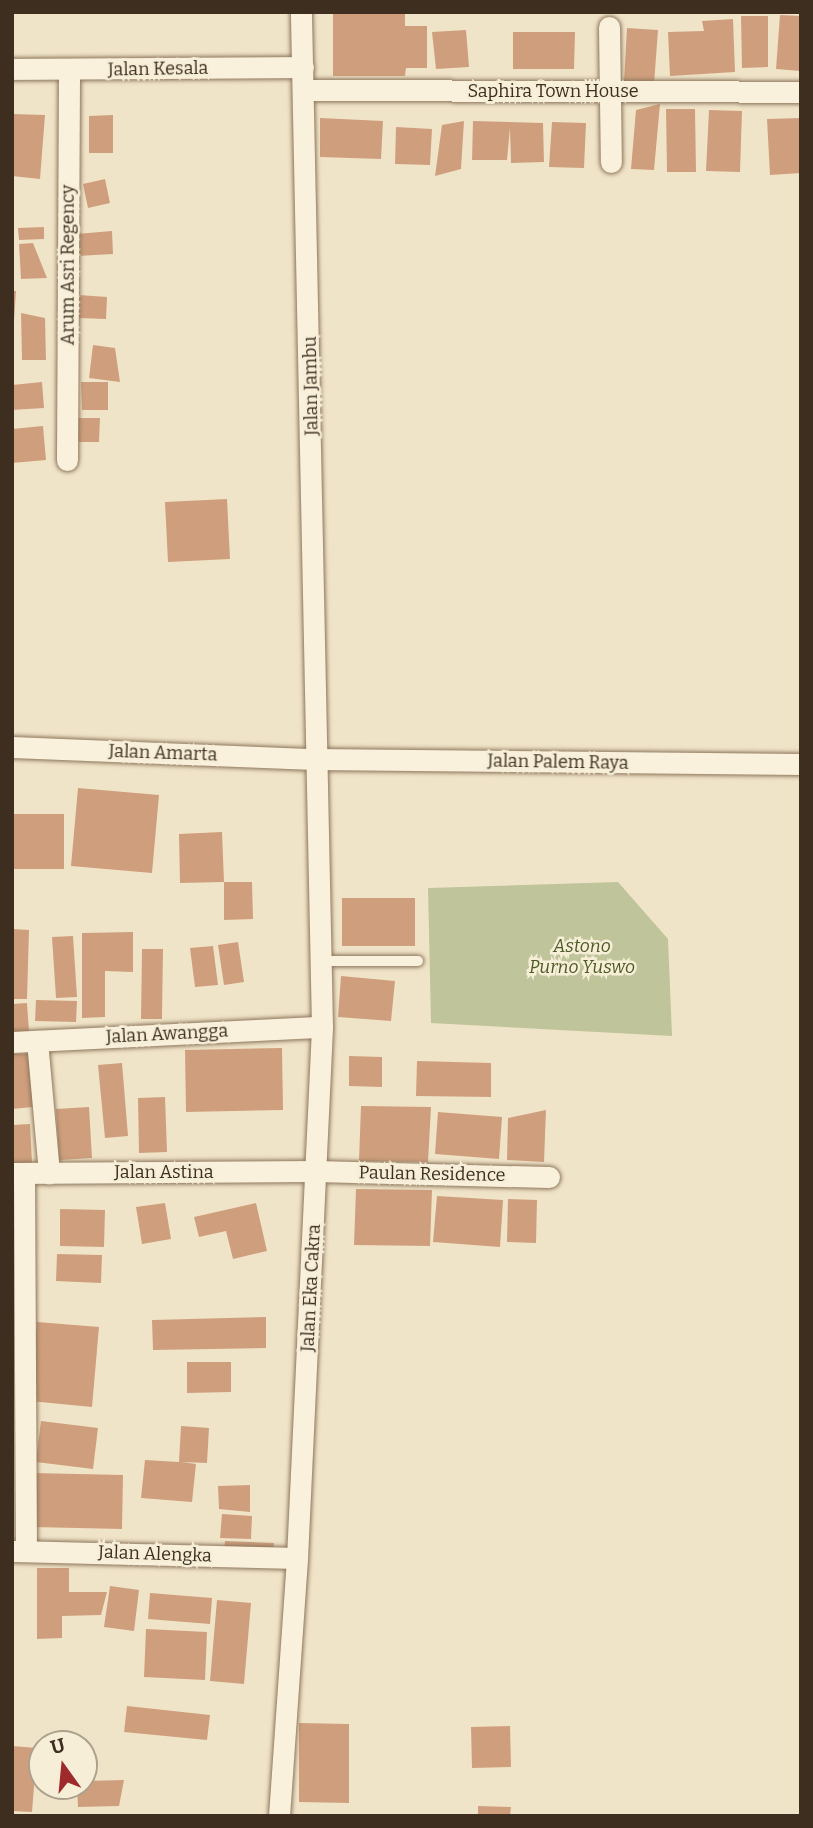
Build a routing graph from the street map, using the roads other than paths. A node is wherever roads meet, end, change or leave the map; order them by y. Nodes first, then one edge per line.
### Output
1 (301, 12) edge
2 (609, 27) dead end
3 (303, 67) junction
4 (12, 69) edge
5 (69, 70) junction
6 (304, 90) junction
7 (611, 91) junction
8 (801, 92) edge
9 (611, 162) dead end
10 (66, 460) dead end
11 (12, 747) edge
12 (314, 759) junction
13 (801, 764) edge
14 (322, 961) junction
15 (418, 961) dead end
16 (322, 1027) junction
17 (37, 1041) junction
18 (12, 1042) edge
19 (316, 1171) junction
20 (18, 1173) edge
21 (50, 1173) junction
22 (548, 1177) dead end
23 (19, 1551) edge
24 (297, 1558) junction
25 (279, 1816) edge

1 - 3 street, Jalan Jambu
2 - 7 street
3 - 5 street, Jalan Kesala
3 - 6 street, Jalan Jambu
4 - 5 street, Jalan Kesala
5 - 10 street, Arum Asri Regency
6 - 7 street, Saphira Town House
6 - 12 street, Jalan Jambu
7 - 8 street, Saphira Town House
7 - 9 street
11 - 12 street, Jalan Amarta
12 - 13 street, Jalan Palem Raya
12 - 14 street, Jalan Eka Cakra
14 - 15 lane
14 - 16 street, Jalan Eka Cakra
16 - 17 street, Jalan Awangga
16 - 19 street, Jalan Eka Cakra
17 - 18 street, Jalan Awangga
17 - 21 street
19 - 21 street, Jalan Astina
19 - 22 street, Paulan Residence
19 - 24 street, Jalan Eka Cakra
20 - 21 street, Jalan Astina
20 - 23 street
23 - 24 street, Jalan Alengka
24 - 25 street, Jalan Eka Cakra

